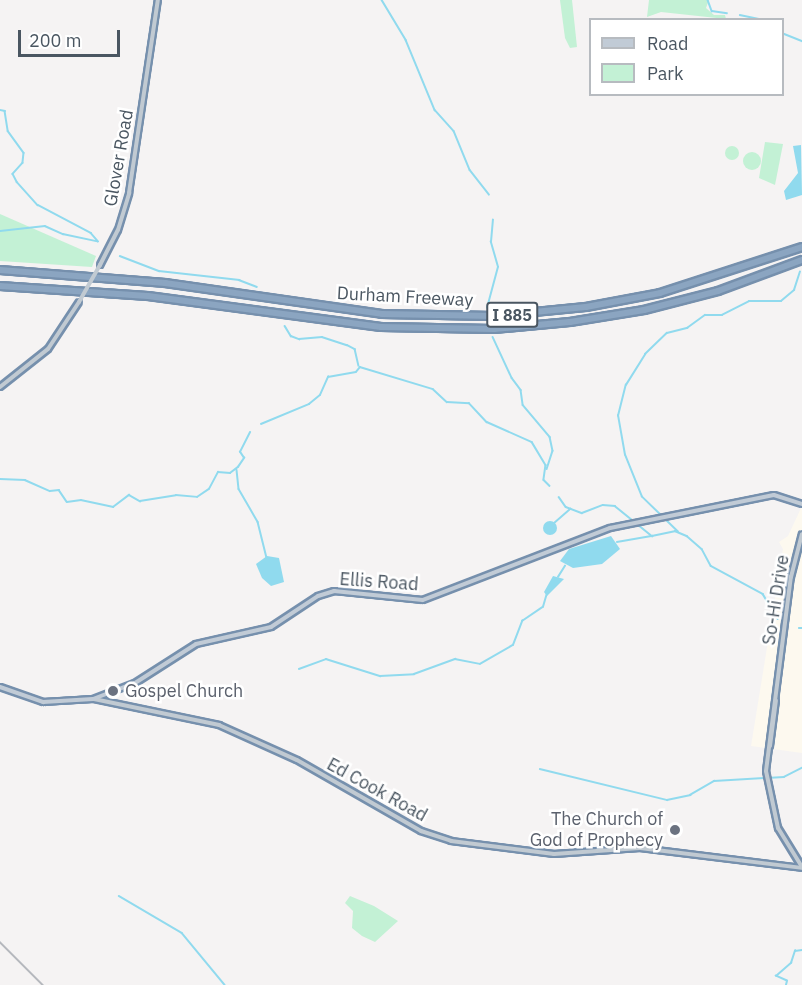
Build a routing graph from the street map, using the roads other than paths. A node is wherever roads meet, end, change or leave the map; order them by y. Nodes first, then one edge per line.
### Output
1 (158, 0) edge
2 (802, 247) edge
3 (802, 260) edge
4 (0, 270) edge
5 (0, 286) edge
6 (0, 387) edge
7 (802, 504) edge
8 (802, 534) edge
9 (0, 687) edge
10 (93, 699) junction
11 (802, 868) edge

1 - 6 street, Glover Road, bridge
2 - 4 highway, Durham Freeway / I 885
3 - 5 highway, Durham Freeway / I 885
7 - 10 main road, Ellis Road
8 - 11 street, So-Hi Drive
9 - 10 main road, Ellis Road
10 - 11 street, Ed Cook Road

